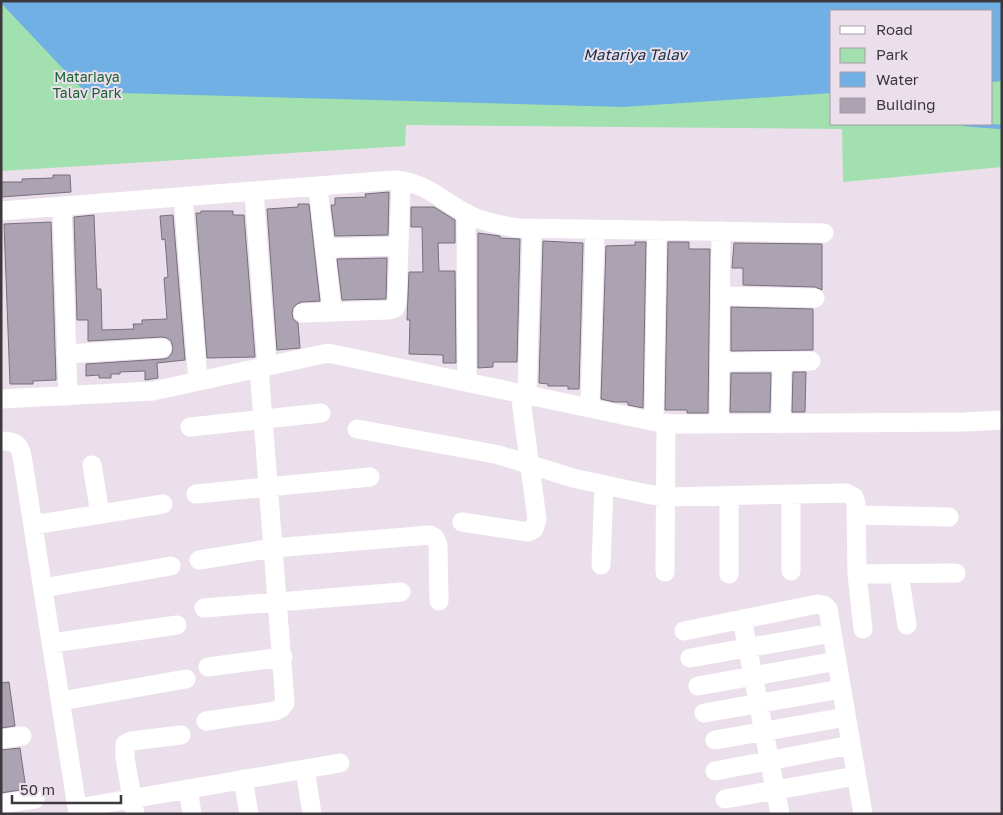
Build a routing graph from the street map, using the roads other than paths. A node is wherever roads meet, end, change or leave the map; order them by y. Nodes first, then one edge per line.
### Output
1 (401, 181) junction
2 (318, 187) junction
3 (254, 192) junction
4 (183, 197) junction
5 (62, 206) junction
6 (1, 211) edge
7 (466, 213) junction
8 (532, 228) junction
9 (595, 229) junction
10 (657, 230) junction
11 (721, 232) junction
12 (824, 233) dead end
13 (399, 246) junction
14 (325, 248) junction
15 (720, 296) junction
16 (815, 298) dead end
17 (332, 311) junction
18 (303, 313) dead end
19 (162, 348) dead end
20 (66, 354) junction
21 (720, 362) junction
22 (782, 362) junction
23 (811, 362) dead end
24 (263, 367) junction
25 (198, 381) junction
26 (467, 382) junction
27 (524, 393) junction
28 (68, 396) junction
29 (1, 399) edge
30 (590, 407) junction
31 (321, 413) dead end
32 (263, 419) junction
33 (1002, 420) edge
34 (660, 422) junction
35 (718, 424) junction
36 (781, 424) junction
37 (190, 427) dead end
38 (357, 429) dead end
39 (1, 441) edge
40 (92, 465) dead end
41 (531, 465) junction
42 (370, 477) dead end
43 (604, 485) junction
44 (268, 486) junction
45 (196, 494) dead end
46 (791, 494) junction
47 (729, 495) junction
48 (666, 497) junction
49 (164, 504) dead end
50 (100, 514) junction
51 (856, 515) junction
52 (949, 517) dead end
53 (462, 522) dead end
54 (33, 525) junction
55 (274, 548) junction
56 (198, 560) dead end
57 (602, 565) dead end
58 (171, 566) dead end
59 (791, 571) dead end
60 (665, 572) dead end
61 (956, 573) dead end
62 (729, 574) dead end
63 (857, 574) junction
64 (899, 574) junction
65 (43, 588) junction
66 (401, 592) dead end
67 (278, 602) junction
68 (439, 602) dead end
69 (204, 608) dead end
70 (742, 619) junction
71 (177, 625) dead end
72 (907, 625) dead end
73 (863, 629) dead end
74 (684, 631) dead end
75 (832, 633) junction
76 (52, 643) junction
77 (748, 648) junction
78 (283, 656) junction
79 (690, 658) dead end
80 (837, 661) junction
81 (208, 667) dead end
82 (754, 676) junction
83 (186, 679) dead end
84 (698, 686) dead end
85 (841, 689) junction
86 (61, 701) junction
87 (759, 703) junction
88 (704, 713) dead end
89 (846, 717) junction
90 (206, 721) dead end
91 (764, 732) junction
92 (181, 735) dead end
93 (22, 736) dead end
94 (1, 739) edge
95 (715, 740) dead end
96 (851, 744) junction
97 (770, 760) junction
98 (340, 763) dead end
99 (305, 768) junction
100 (715, 771) dead end
101 (856, 776) junction
102 (243, 780) junction
103 (188, 789) junction
104 (776, 790) junction
105 (35, 799) dead end
106 (725, 800) dead end
107 (1, 804) edge
108 (134, 806) edge
109 (78, 811) edge
110 (192, 814) edge
111 (249, 814) edge
112 (312, 814) edge
113 (780, 814) edge
114 (863, 814) edge

1 - 2 street
1 - 7 street
1 - 13 street
2 - 3 street
2 - 14 street
3 - 4 street
3 - 24 street
4 - 5 street
4 - 25 street
5 - 6 street
5 - 20 street
7 - 8 street
7 - 26 street
8 - 9 street
8 - 27 street
9 - 10 street
9 - 30 street
10 - 11 street
10 - 34 street
11 - 12 street
11 - 15 street
13 - 14 street
13 - 17 street
14 - 17 street
15 - 16 street
15 - 21 street
17 - 18 street
19 - 20 street
20 - 28 street
21 - 22 street
21 - 35 street
22 - 23 street
22 - 36 street
24 - 25 street
24 - 26 street
24 - 32 street
25 - 28 street
26 - 27 street
27 - 30 street
27 - 41 street
28 - 29 street
30 - 34 street
31 - 32 street
32 - 37 street
32 - 44 street
33 - 36 street
34 - 35 street
34 - 48 street
35 - 36 street
38 - 41 street
39 - 54 street
40 - 50 street
41 - 43 street
41 - 53 street
42 - 44 street
43 - 48 street
43 - 57 street
44 - 45 street
44 - 55 street
46 - 47 street
46 - 51 street
46 - 59 street
47 - 48 street
47 - 62 street
48 - 60 street
49 - 50 street
50 - 54 street
51 - 52 street
51 - 63 street
54 - 65 street
55 - 56 street
55 - 67 street
55 - 68 street
58 - 65 street
61 - 64 street
63 - 64 street
63 - 73 street
64 - 72 street
65 - 76 street
66 - 67 street
67 - 69 street
67 - 78 street
70 - 74 street
70 - 75 street
70 - 77 street
71 - 76 street
75 - 77 street
75 - 80 street
76 - 86 street
77 - 79 street
77 - 82 street
78 - 81 street
78 - 90 street
80 - 82 street
80 - 85 street
82 - 84 street
82 - 87 street
83 - 86 street
85 - 87 street
85 - 89 street
86 - 109 street
87 - 88 street
87 - 91 street
89 - 91 street
89 - 96 street
91 - 95 street
91 - 97 street
92 - 108 street
93 - 94 street
96 - 97 street
96 - 101 street
97 - 100 street
97 - 104 street
98 - 99 street
99 - 102 street
99 - 112 street
101 - 104 street
101 - 114 street
102 - 103 street
102 - 111 street
103 - 108 street
103 - 110 street
104 - 106 street
104 - 113 street
105 - 107 street
108 - 109 street

